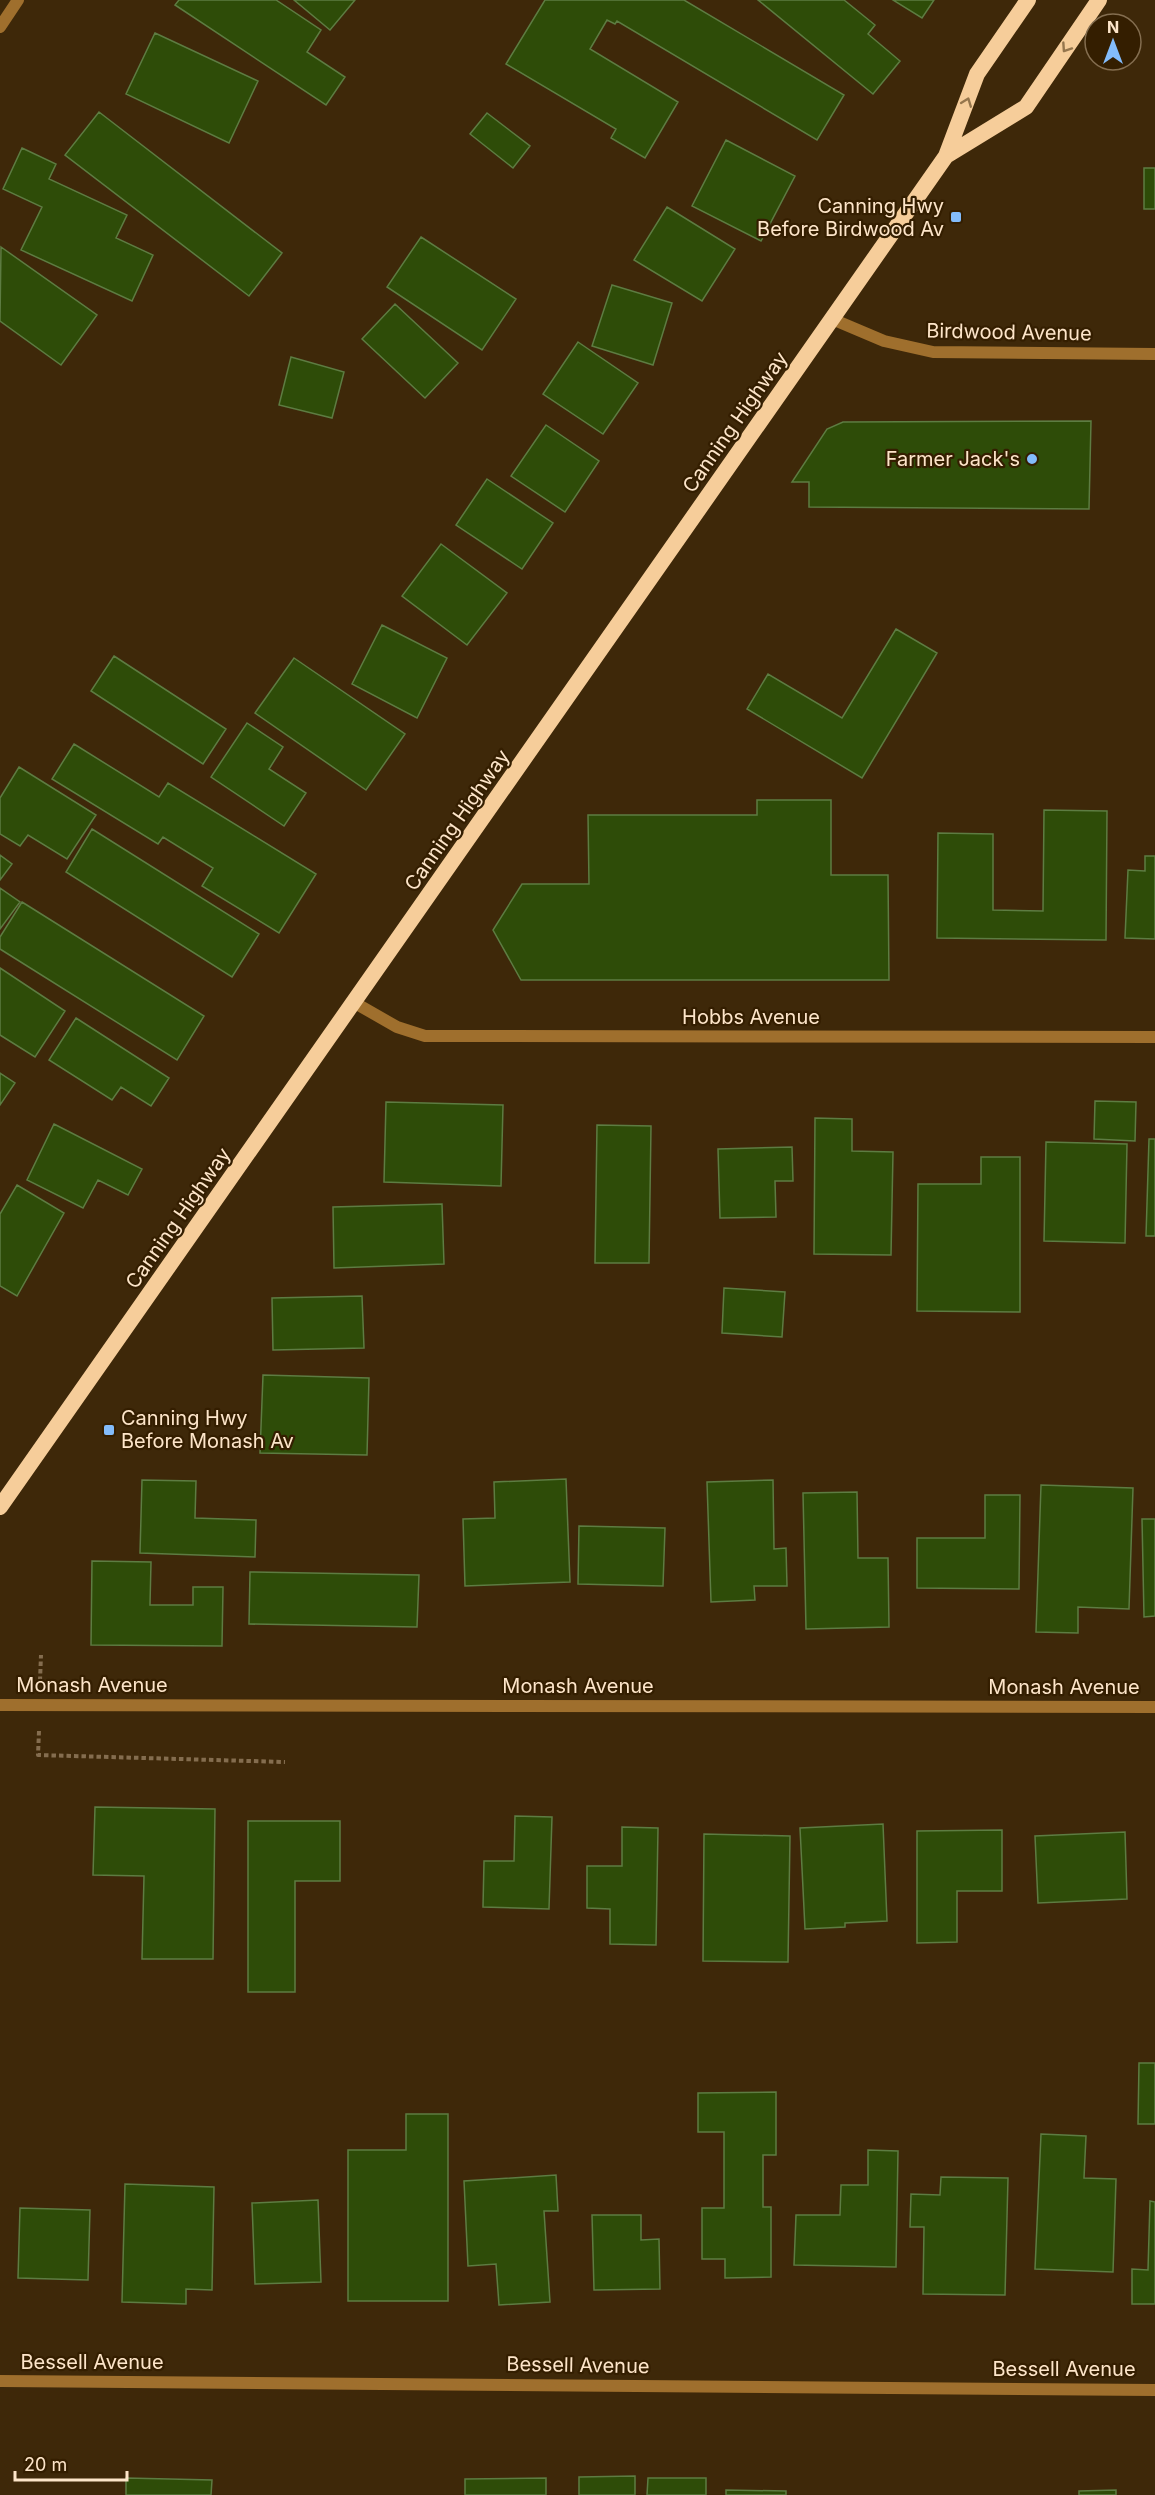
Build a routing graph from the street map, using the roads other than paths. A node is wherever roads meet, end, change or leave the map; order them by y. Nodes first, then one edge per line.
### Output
1 (18, 0) edge
2 (1028, 0) edge
3 (1099, 0) edge
4 (0, 27) edge
5 (946, 156) junction
6 (832, 319) junction
7 (1155, 354) edge
8 (355, 1003) junction
9 (1155, 1036) edge
10 (0, 1507) edge
11 (0, 1705) edge
12 (1155, 1707) edge
13 (0, 2381) edge
14 (1155, 2390) edge

1 - 4 street
5 -> 2 highway, Canning Highway
3 -> 5 highway, Canning Highway
5 - 6 highway, Canning Highway
6 - 7 street, Birdwood Avenue
6 - 8 highway, Canning Highway
8 - 9 street, Hobbs Avenue
8 - 10 highway, Canning Highway
11 - 12 street, Monash Avenue
13 - 14 street, Bessell Avenue

